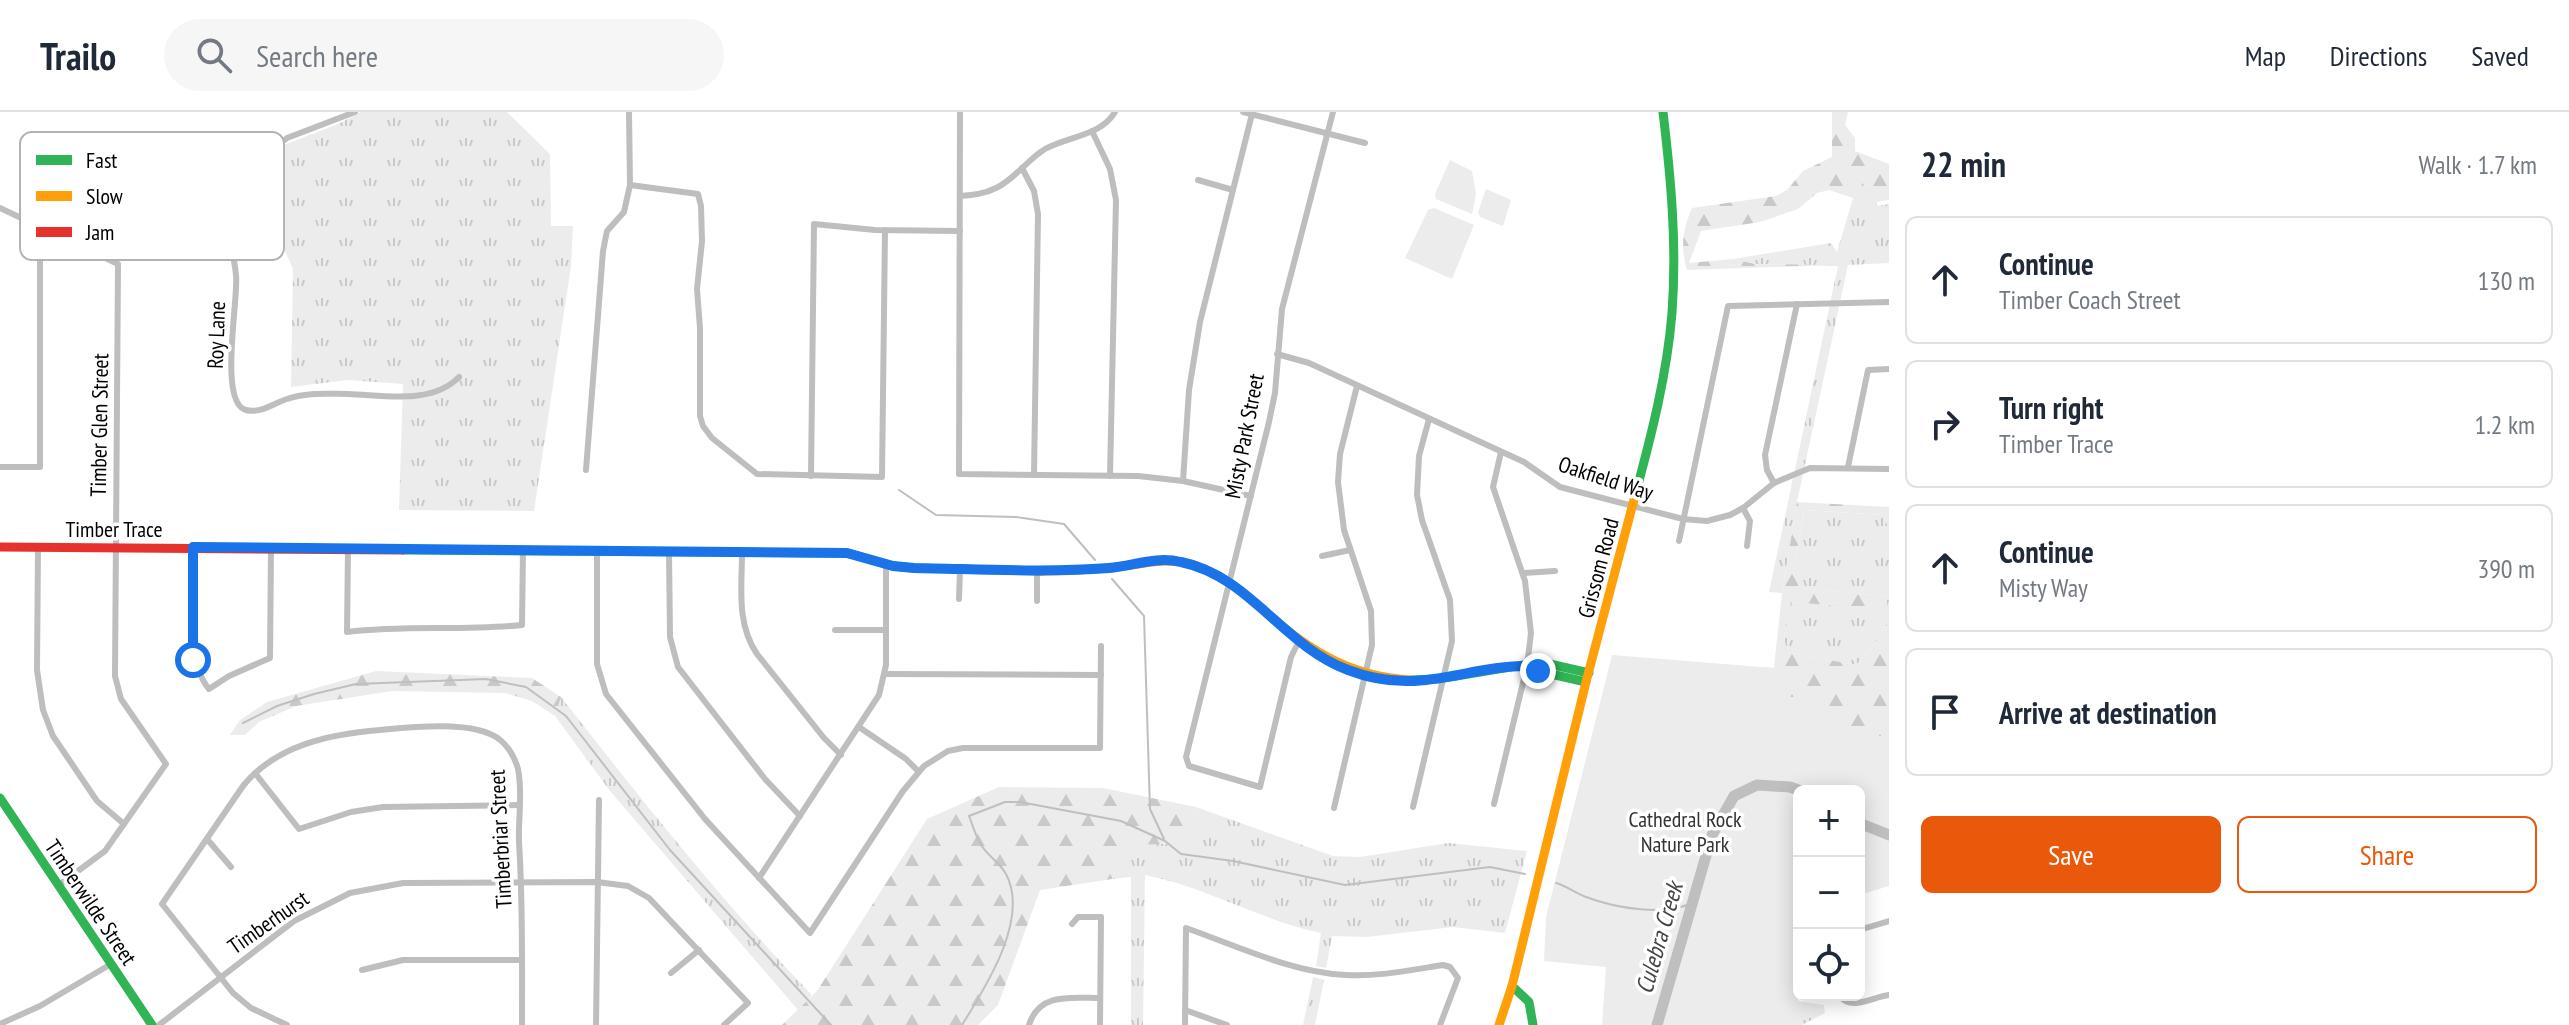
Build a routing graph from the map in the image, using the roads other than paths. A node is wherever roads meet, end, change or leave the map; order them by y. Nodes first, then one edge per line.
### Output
1 (355, 112) edge
2 (629, 112) edge
3 (960, 112) edge
4 (1115, 112) edge
5 (1243, 112) edge
6 (1333, 112) edge
7 (1663, 112) edge
8 (1252, 114) junction
9 (1092, 131) junction
10 (1328, 133) junction
11 (284, 140) edge
12 (1365, 143) dead end
13 (1022, 168) junction
14 (1198, 180) dead end
15 (630, 185) junction
16 (1233, 190) junction
17 (960, 196) junction
18 (0, 208) edge
19 (20, 218) edge
20 (885, 230) junction
21 (960, 231) junction
22 (40, 260) edge
23 (109, 260) edge
24 (233, 260) edge
25 (1889, 302) edge
26 (1797, 304) junction
27 (1277, 354) junction
28 (1889, 369) edge
29 (459, 377) dead end
30 (1357, 386) junction
31 (1429, 419) junction
32 (1501, 452) junction
33 (0, 467) edge
34 (1848, 467) junction
35 (1889, 469) edge
36 (586, 470) dead end
37 (1034, 475) junction
38 (811, 476) junction
39 (1110, 476) junction
40 (1183, 481) junction
41 (1774, 483) junction
42 (1251, 496) junction
43 (1632, 507) junction
44 (1743, 508) junction
45 (1683, 519) junction
46 (1679, 541) dead end
47 (1747, 546) dead end
48 (0, 547) edge
49 (38, 547) junction
50 (193, 547) junction
51 (115, 548) junction
52 (271, 548) junction
53 (348, 549) junction
54 (523, 550) junction
55 (1350, 550) junction
56 (597, 551) junction
57 (669, 551) junction
58 (742, 552) junction
59 (1322, 556) dead end
60 (886, 564) junction
61 (960, 569) junction
62 (1037, 569) junction
63 (1555, 571) dead end
64 (1523, 573) junction
65 (1230, 580) junction
66 (959, 599) dead end
67 (1037, 601) dead end
68 (835, 630) dead end
69 (885, 630) junction
70 (1299, 641) junction
71 (1101, 646) dead end
72 (1531, 666) junction
73 (885, 674) junction
74 (1101, 675) junction
75 (1366, 676) junction
76 (1588, 678) junction
77 (1445, 679) junction
78 (859, 727) junction
79 (841, 755) junction
80 (918, 771) junction
81 (255, 773) junction
82 (0, 798) edge
83 (599, 800) dead end
84 (1494, 804) dead end
85 (519, 805) junction
86 (1413, 807) dead end
87 (1334, 808) dead end
88 (800, 816) junction
89 (124, 824) junction
90 (207, 839) junction
91 (231, 867) dead end
92 (759, 878) junction
93 (597, 882) junction
94 (522, 883) junction
95 (59, 885) junction
96 (1889, 921) edge
97 (1072, 924) dead end
98 (1862, 929) edge
99 (699, 950) junction
100 (522, 960) junction
101 (111, 964) junction
102 (362, 970) dead end
103 (671, 973) dead end
104 (220, 978) junction
105 (1512, 986) junction
106 (1889, 995) edge
107 (1100, 998) junction
108 (1865, 1001) edge
109 (1185, 1010) junction
110 (0, 1024) edge
111 (152, 1025) edge
112 (159, 1025) edge
113 (287, 1025) edge
114 (522, 1025) edge
115 (596, 1025) edge
116 (724, 1025) edge
117 (1029, 1025) edge
118 (1100, 1025) edge
119 (1185, 1025) edge
120 (1227, 1025) edge
121 (1440, 1025) edge
122 (1499, 1025) edge
123 (1533, 1025) edge

1 - 11 street, Roy Lane
2 - 15 street
3 - 17 street
4 - 9 street
5 - 8 street
6 - 10 street, Misty Park Street
7 - 43 street, Grissom Road
8 - 10 street
8 - 16 street
9 - 13 street
9 - 39 street
10 - 12 street
10 - 27 street, Misty Park Street
13 - 17 street
13 - 37 street
14 - 16 street
15 - 36 street
15 - 38 street
16 - 40 street
17 - 21 street
18 - 19 street
20 - 21 street
20 - 38 street
20 - 38 street
21 - 37 street
22 - 33 street
23 - 51 street, Timber Glen Street
24 - 29 street, Roy Lane
25 - 26 street
26 - 41 street
26 - 45 street
27 - 30 street, Oakfield Way
27 - 42 street, Misty Park Street
28 - 34 street
30 - 31 street, Oakfield Way
30 - 55 street
31 - 32 street, Oakfield Way
31 - 77 street
32 - 43 street, Oakfield Way
32 - 64 street
34 - 35 street, Oakfield Way
34 - 41 street, Oakfield Way
37 - 39 street
39 - 40 street
40 - 42 street
41 - 44 street, Oakfield Way
42 - 65 street, Misty Park Street
43 - 45 street, Oakfield Way
43 - 76 street, Grissom Road
44 - 45 street, Oakfield Way
44 - 47 street
45 - 46 street
48 - 49 street, Timber Trace
49 - 51 street, Timber Trace
49 - 89 street
50 - 51 street, Timber Trace
50 - 52 street, Timber Trace
50 - 52 street
51 - 89 street, Timber Glen Street
52 - 53 street, Timber Trace
53 - 54 street, Timber Trace
53 - 54 street
54 - 56 street, Timber Trace
55 - 59 street
55 - 75 street
56 - 57 street, Timber Trace
56 - 92 street
57 - 58 street, Timber Trace
57 - 88 street
58 - 60 street, Timber Trace
58 - 79 street
60 - 61 street, Timber Trace
60 - 69 street
61 - 62 street, Timber Trace
61 - 66 street
62 - 65 street, Timber Trace
62 - 67 street
63 - 64 street
64 - 72 street
65 - 70 street
65 - 70 street, Misty Park Street
68 - 69 street
69 - 73 street
70 - 75 street
71 - 74 street
72 - 76 street
72 - 77 street
72 - 84 street
73 - 74 street
73 - 78 street
74 - 80 street
75 - 77 street
75 - 87 street
76 - 105 street, Grissom Road
77 - 86 street
78 - 79 street
78 - 80 street
79 - 88 street
80 - 92 street
81 - 85 street
81 - 85 street, Timberbriar Street
81 - 90 street, Timberbriar Street
82 - 95 street, Timberwilde Street
83 - 93 street
85 - 94 street, Timberbriar Street
88 - 92 street
89 - 95 street
90 - 91 street
90 - 104 street, Timberbriar Street
93 - 94 street, Timberhurst
93 - 99 street, Timberhurst
93 - 115 street
94 - 100 street, Timberbriar Street
94 - 104 street, Timberhurst
95 - 101 street, Timberwilde Street
96 - 98 street
97 - 107 street
99 - 103 street
99 - 116 street, Timberhurst
100 - 102 street
100 - 114 street, Timberbriar Street
101 - 110 street
101 - 111 street, Timberwilde Street
104 - 112 street, Timberhurst
104 - 113 street
105 - 122 street, Grissom Road
105 - 123 street
106 - 108 street
107 - 117 street
107 - 118 street
109 - 119 street
109 - 120 street
109 - 121 street

